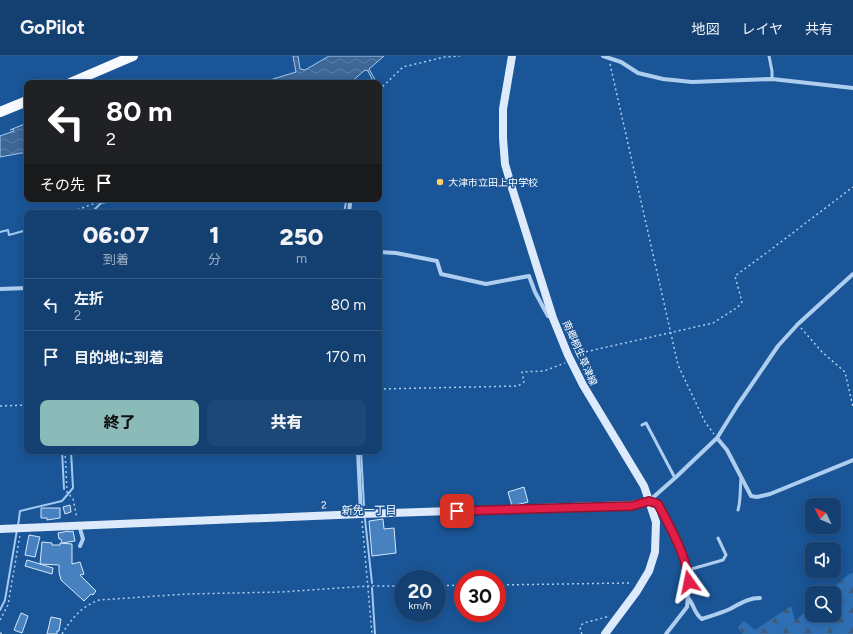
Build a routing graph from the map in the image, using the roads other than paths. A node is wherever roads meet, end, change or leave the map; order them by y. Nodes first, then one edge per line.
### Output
1 (133, 56) edge
2 (512, 56) edge
3 (603, 56) edge
4 (769, 56) edge
5 (772, 79) junction
6 (77, 80) edge
7 (853, 88) edge
8 (24, 102) edge
9 (0, 112) edge
10 (350, 204) dead end
11 (349, 210) edge
12 (382, 252) edge
13 (853, 274) edge
14 (24, 288) edge
15 (0, 289) edge
16 (553, 318) junction
17 (642, 425) dead end
18 (717, 438) junction
19 (358, 454) edge
20 (853, 460) edge
21 (675, 478) junction
22 (741, 478) junction
23 (649, 501) junction
24 (738, 510) dead end
25 (362, 514) junction
26 (79, 524) junction
27 (0, 528) edge
28 (718, 538) dead end
29 (80, 546) dead end
30 (688, 570) junction
31 (688, 598) junction
32 (760, 598) dead end
33 (605, 634) edge
34 (666, 634) edge

1 - 6 main road
2 - 16 street, 南郷桐生草津線
3 - 5 street
4 - 5 lane
5 - 7 street
8 - 9 main road
10 - 11 street
12 - 16 street
13 - 18 street
14 - 15 street
16 - 23 street, 南郷桐生草津線
17 - 21 lane
18 - 21 street
18 - 22 street
19 - 25 street
20 - 22 street
21 - 23 street
22 - 24 lane
23 - 25 street, 2
23 - 30 street
23 - 33 street, 南郷桐生草津線
25 - 26 street, 2
26 - 27 street, 2
26 - 29 street
28 - 30 lane
30 - 31 street
31 - 32 street
31 - 34 street

